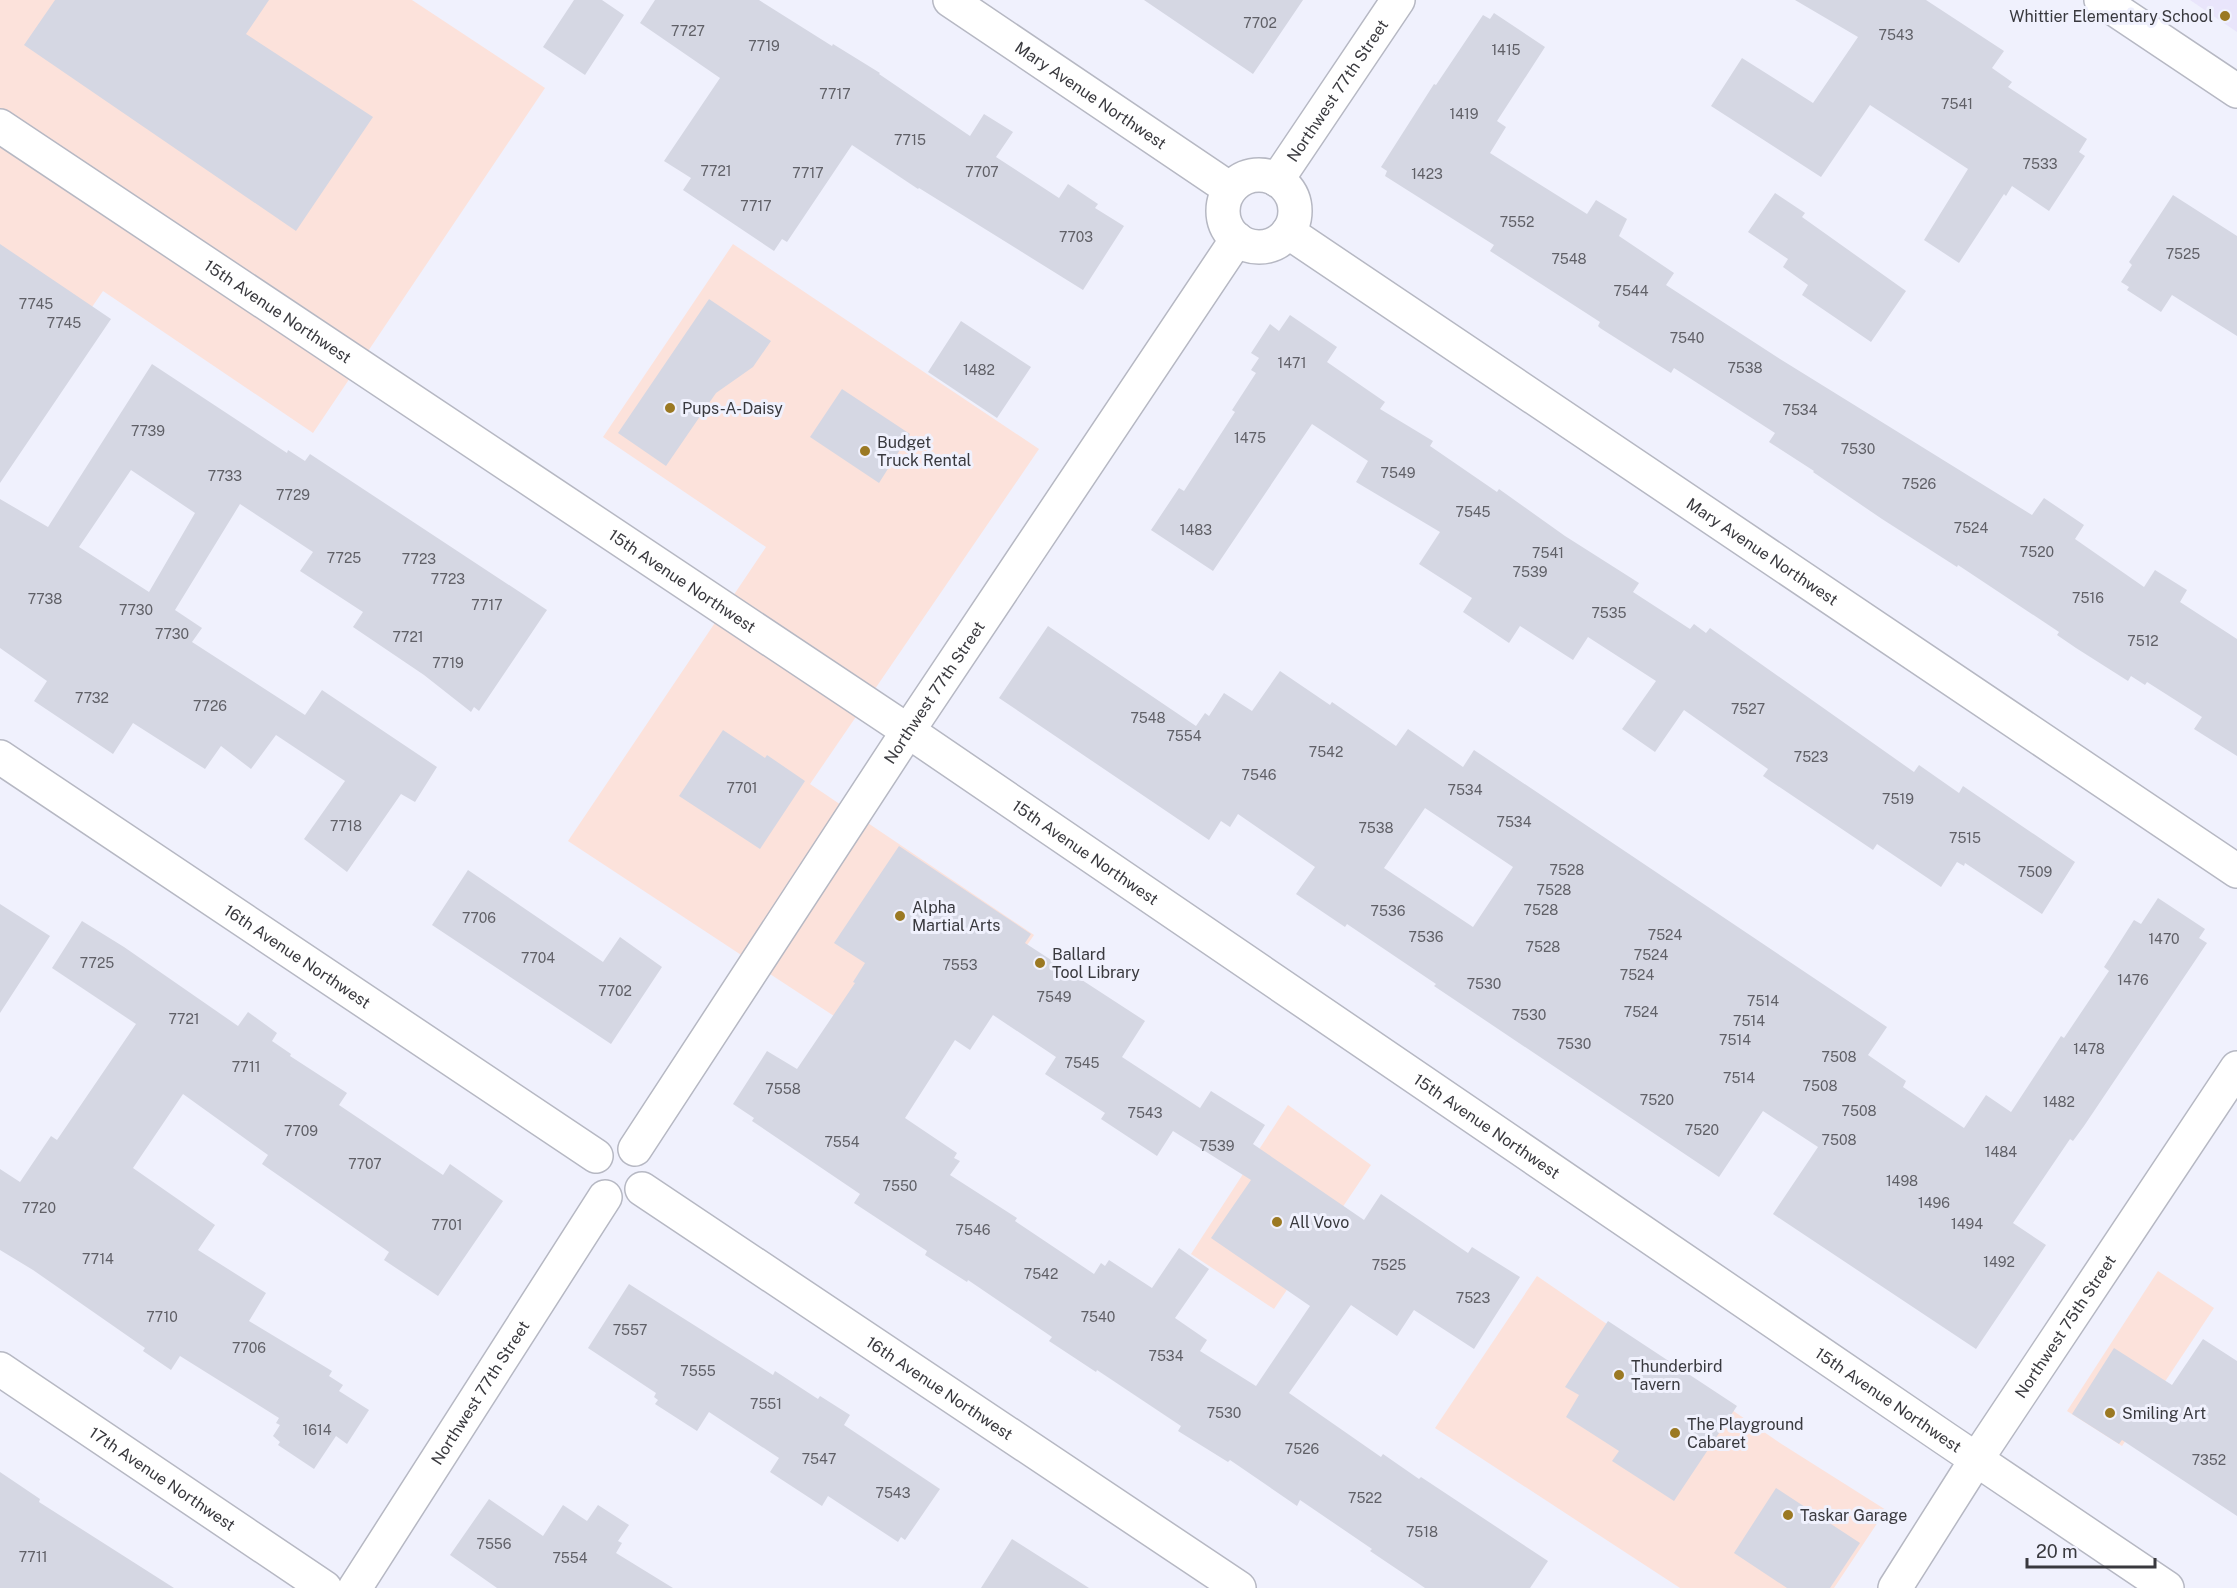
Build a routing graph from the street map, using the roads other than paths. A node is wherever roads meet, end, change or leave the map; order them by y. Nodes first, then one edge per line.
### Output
1 (950, 0) edge
2 (1398, 0) edge
3 (2101, 0) edge
4 (2237, 91) edge
5 (0, 126) edge
6 (1277, 180) junction
7 (1230, 189) junction
8 (1288, 232) junction
9 (1237, 239) junction
10 (908, 731) junction
11 (0, 757) edge
12 (2237, 871) edge
13 (2237, 1068) edge
14 (635, 1149) junction
15 (596, 1156) junction
16 (642, 1189) junction
17 (605, 1197) junction
18 (0, 1369) edge
19 (1976, 1460) junction
20 (325, 1588) edge
21 (355, 1588) edge
22 (1239, 1588) edge
23 (1895, 1588) edge
24 (2168, 1588) edge

1 - 7 street, Mary Avenue Northwest
2 - 6 street, Northwest 77th Street
3 - 4 street
5 - 10 street, 15th Avenue Northwest
6 - 7 street
6 - 8 street
7 - 9 street
8 - 9 street
8 - 12 street, Mary Avenue Northwest
9 - 10 street, Northwest 77th Street
10 - 14 street, Northwest 77th Street
10 - 19 street, 15th Avenue Northwest
11 - 15 street, 16th Avenue Northwest
13 - 19 street, Northwest 75th Street
14 - 15 street
14 - 16 street
15 - 17 street
16 - 17 street
16 - 22 street, 16th Avenue Northwest
17 - 21 street, Northwest 77th Street
18 - 20 street, 17th Avenue Northwest
19 - 23 street, Northwest 75th Street
19 - 24 street, 15th Avenue Northwest

